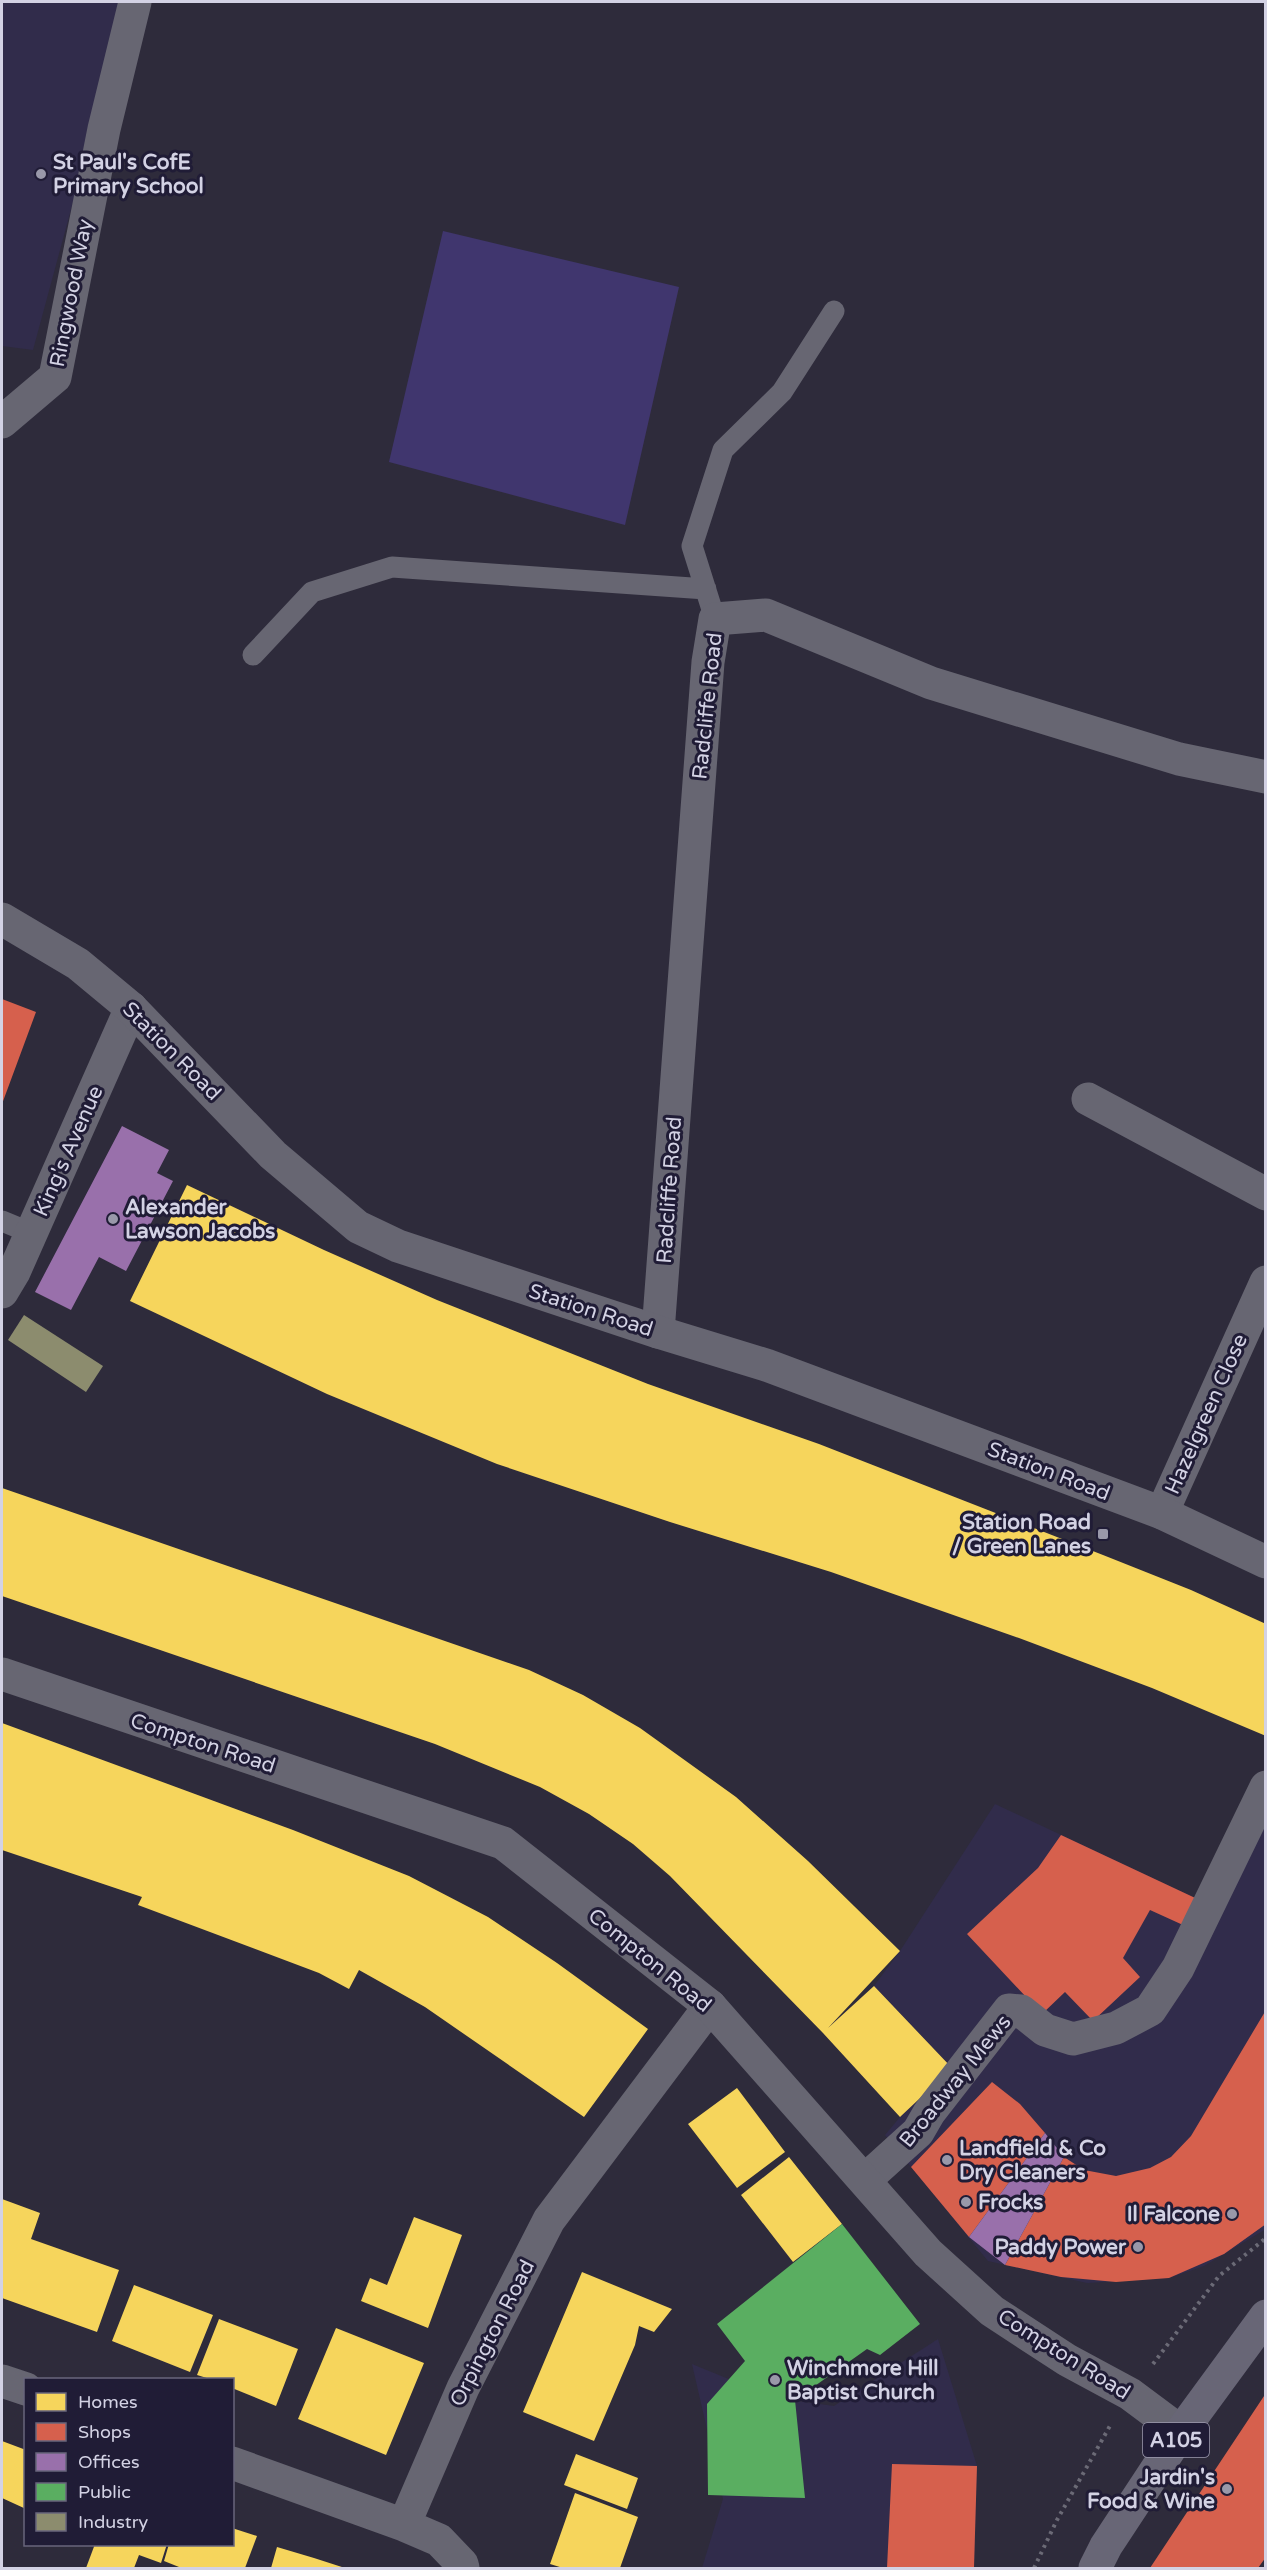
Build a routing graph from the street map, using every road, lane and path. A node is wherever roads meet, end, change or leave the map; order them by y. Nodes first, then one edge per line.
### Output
1 (135, 2) edge
2 (834, 311) dead end
3 (2, 422) edge
4 (711, 604) junction
5 (253, 655) dead end
6 (1266, 777) edge
7 (2, 919) edge
8 (131, 1008) junction
9 (1088, 1099) dead end
10 (1266, 1194) edge
11 (2, 1221) edge
12 (32, 1233) junction
13 (1266, 1282) edge
14 (2, 1292) edge
15 (658, 1332) junction
16 (1162, 1514) junction
17 (1266, 1562) edge
18 (2, 1674) edge
19 (1266, 1787) edge
20 (710, 2006) junction
21 (865, 2180) junction
22 (1266, 2238) edge
23 (1266, 2316) edge
24 (1152, 2365) dead end
25 (2, 2380) edge
26 (24, 2388) edge
27 (1114, 2419) dead end
28 (1181, 2432) junction
29 (234, 2464) edge
30 (404, 2525) junction
31 (463, 2568) edge
32 (1034, 2568) edge
33 (1095, 2568) edge

1 - 3 street, Ringwood Way
2 - 4 lane
4 - 5 lane
4 - 6 street, Radcliffe Road
4 - 15 street, Radcliffe Road
7 - 8 street, Station Road
8 - 12 street, King's Avenue
8 - 15 street, Station Road
9 - 10 street
11 - 12 lane
12 - 14 street, King's Avenue
13 - 16 street, Hazelgreen Close
15 - 16 street, Station Road
16 - 17 street, Station Road
18 - 20 street, Compton Road
19 - 21 street, Broadway Mews
20 - 21 street, Compton Road
20 - 30 street, Orpington Road
21 - 28 street, Compton Road
22 - 24 path
23 - 28 main road, A105
25 - 26 street
27 - 32 path
28 - 33 main road, A105
29 - 30 street
30 - 31 street

